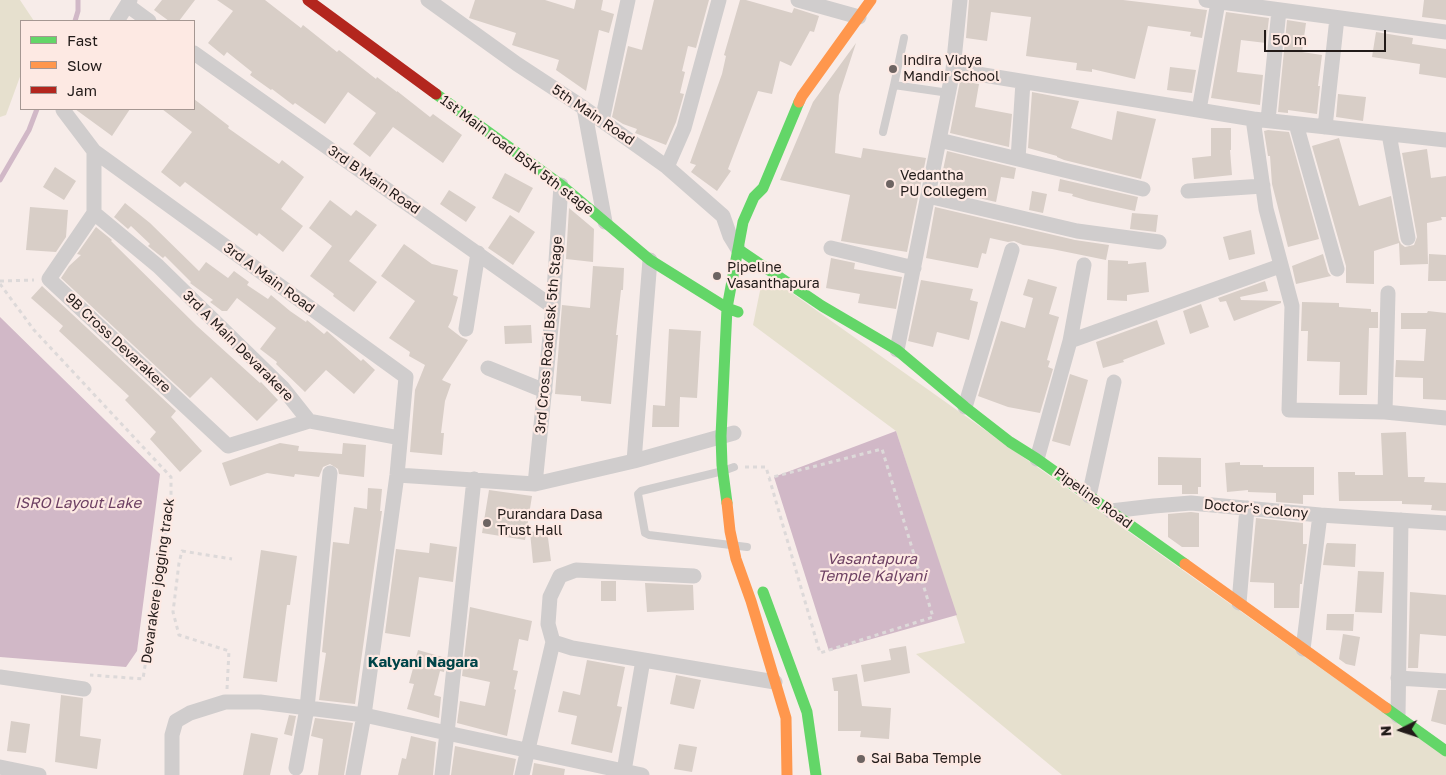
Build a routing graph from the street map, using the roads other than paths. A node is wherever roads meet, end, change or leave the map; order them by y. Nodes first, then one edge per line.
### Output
1 (308, 0) edge
2 (428, 0) edge
3 (628, 0) edge
4 (719, 0) edge
5 (798, 0) edge
6 (871, 0) edge
7 (960, 0) edge
8 (1212, 1) edge
9 (128, 3) edge
10 (1279, 10) junction
11 (859, 17) junction
12 (1337, 18) junction
13 (118, 20) edge
14 (148, 20) edge
15 (1446, 32) edge
16 (904, 38) dead end
17 (195, 54) edge
18 (953, 70) junction
19 (1023, 82) junction
20 (894, 85) junction
21 (949, 93) junction
22 (584, 108) junction
23 (65, 110) edge
24 (1199, 110) junction
25 (1261, 120) junction
26 (602, 121) junction
27 (1296, 124) junction
28 (1325, 127) junction
29 (883, 132) dead end
30 (1389, 134) junction
31 (939, 140) junction
32 (1446, 140) edge
33 (94, 151) junction
34 (1018, 159) junction
35 (667, 167) junction
36 (561, 185) junction
37 (1263, 186) junction
38 (763, 188) junction
39 (1143, 189) dead end
40 (1188, 192) dead end
41 (928, 196) junction
42 (760, 209) dead end
43 (94, 213) junction
44 (605, 222) junction
45 (1408, 238) dead end
46 (1159, 242) dead end
47 (831, 248) dead end
48 (1012, 250) dead end
49 (478, 253) junction
50 (747, 255) junction
51 (650, 260) junction
52 (1084, 264) dead end
53 (1280, 266) junction
54 (914, 268) junction
55 (1337, 269) dead end
56 (1388, 293) dead end
57 (553, 307) junction
58 (727, 308) junction
59 (741, 313) dead end
60 (466, 329) dead end
61 (1070, 341) junction
62 (897, 350) junction
63 (488, 368) dead end
64 (1114, 382) dead end
65 (545, 391) junction
66 (965, 407) junction
67 (1385, 412) junction
68 (1446, 418) edge
69 (309, 421) junction
70 (731, 434) junction
71 (400, 438) junction
72 (1037, 458) junction
73 (634, 461) junction
74 (730, 466) junction
75 (330, 472) dead end
76 (397, 474) junction
77 (474, 479) junction
78 (535, 484) junction
79 (1090, 496) junction
80 (739, 508) dead end
81 (1247, 508) junction
82 (1111, 511) junction
83 (1320, 515) junction
84 (1401, 520) junction
85 (1446, 524) edge
86 (744, 535) dead end
87 (733, 546) junction
88 (748, 551) joint
89 (694, 576) dead end
90 (759, 583) dead end
91 (1239, 603) junction
92 (553, 642) junction
93 (1303, 649) junction
94 (643, 660) junction
95 (0, 677) edge
96 (1398, 678) junction
97 (1446, 681) edge
98 (85, 682) road end
99 (775, 682) junction
100 (307, 708) junction
101 (807, 712) junction
102 (364, 716) junction
103 (1398, 716) junction
104 (786, 718) junction
105 (447, 733) junction
106 (527, 750) junction
107 (1446, 751) edge
108 (0, 767) edge
109 (296, 768) dead end
110 (599, 771) edge
111 (624, 771) junction
112 (39, 775) edge
113 (172, 775) edge
114 (353, 775) edge
115 (442, 775) edge
116 (522, 775) edge
117 (642, 775) edge
118 (787, 775) edge
119 (816, 775) edge

1 - 36 street, 1st Main road BSK 5th stage
2 - 22 street, 5th Main Road
3 - 26 street
4 - 35 street
5 - 11 street
6 - 11 street
7 - 18 street
8 - 10 street
8 - 24 street
9 - 13 street
9 - 14 street
10 - 12 street
10 - 25 street
11 - 38 street
12 - 15 street
12 - 28 street
16 - 20 lane
17 - 49 street, 3rd B Main Road
18 - 19 street
18 - 21 street
19 - 24 street
19 - 34 street
20 - 21 lane
20 - 29 lane
21 - 31 street
22 - 26 street, 5th Main Road
22 - 44 street
23 - 33 street, 3rd A Main Road
24 - 25 street
25 - 27 street
25 - 37 street
26 - 35 street, 5th Main Road
27 - 28 street
27 - 55 street
28 - 30 street
30 - 32 street
30 - 45 street
31 - 34 street
31 - 41 street
33 - 43 street
33 - 71 street, 3rd A Main Road
34 - 39 street
35 - 50 street, 5th Main Road
36 - 44 street, 1st Main road BSK 5th stage
36 - 57 street, 3rd Cross Road Bsk 5th Stage
37 - 40 street
37 - 53 street
38 - 42 street
38 - 50 street
41 - 46 street
41 - 54 street
43 - 69 street, 3rd A Main Devarakere
43 - 69 street, 9B Cross Devarakere
44 - 51 street, 1st Main road BSK 5th stage
47 - 54 street
48 - 66 street
49 - 57 street, 3rd B Main Road
49 - 60 street
50 - 58 street
50 - 62 street, Pipeline Road
51 - 58 street, 1st Main road BSK 5th stage
51 - 73 street
52 - 61 street
53 - 61 street
53 - 67 street
54 - 62 street
56 - 67 street
57 - 65 street, 3rd Cross Road Bsk 5th Stage
58 - 59 street, 1st Main road BSK 5th stage
58 - 70 street
61 - 72 street
62 - 66 street, Pipeline Road
63 - 65 street
64 - 79 street
65 - 78 street, 3rd Cross Road Bsk 5th Stage
66 - 72 street, Pipeline Road
67 - 68 street
69 - 71 street
70 - 73 street
70 - 74 street
71 - 76 street, 3rd A Main Road
72 - 79 street, Pipeline Road
73 - 78 street
74 - 80 street
74 - 87 street
74 - 87 lane
75 - 100 street
76 - 77 street
76 - 102 street, 3rd A Main Road
77 - 78 street
77 - 105 street
79 - 82 street, Pipeline Road
81 - 82 street, Doctor's colony
81 - 83 street, Doctor's colony
81 - 91 street
82 - 91 street, Pipeline Road
83 - 84 street, Doctor's colony
83 - 93 street
84 - 85 street, Doctor's colony
84 - 96 street
86 - 88 street
87 - 88 lane
87 - 99 street
89 - 92 street
90 - 101 street
91 - 93 street, Pipeline Road
92 - 94 street
92 - 106 street
93 - 103 street, Pipeline Road
94 - 99 street
94 - 111 street
95 - 98 street
96 - 97 street
96 - 103 street
99 - 104 street
100 - 102 street
100 - 109 street
100 - 113 street
101 - 104 street
101 - 119 street
102 - 105 street
102 - 114 street, 3rd A Main Road
103 - 107 street, Pipeline Road
104 - 118 street
105 - 106 street
105 - 115 street
106 - 110 street
106 - 116 street
108 - 112 street
110 - 111 street
111 - 117 street

